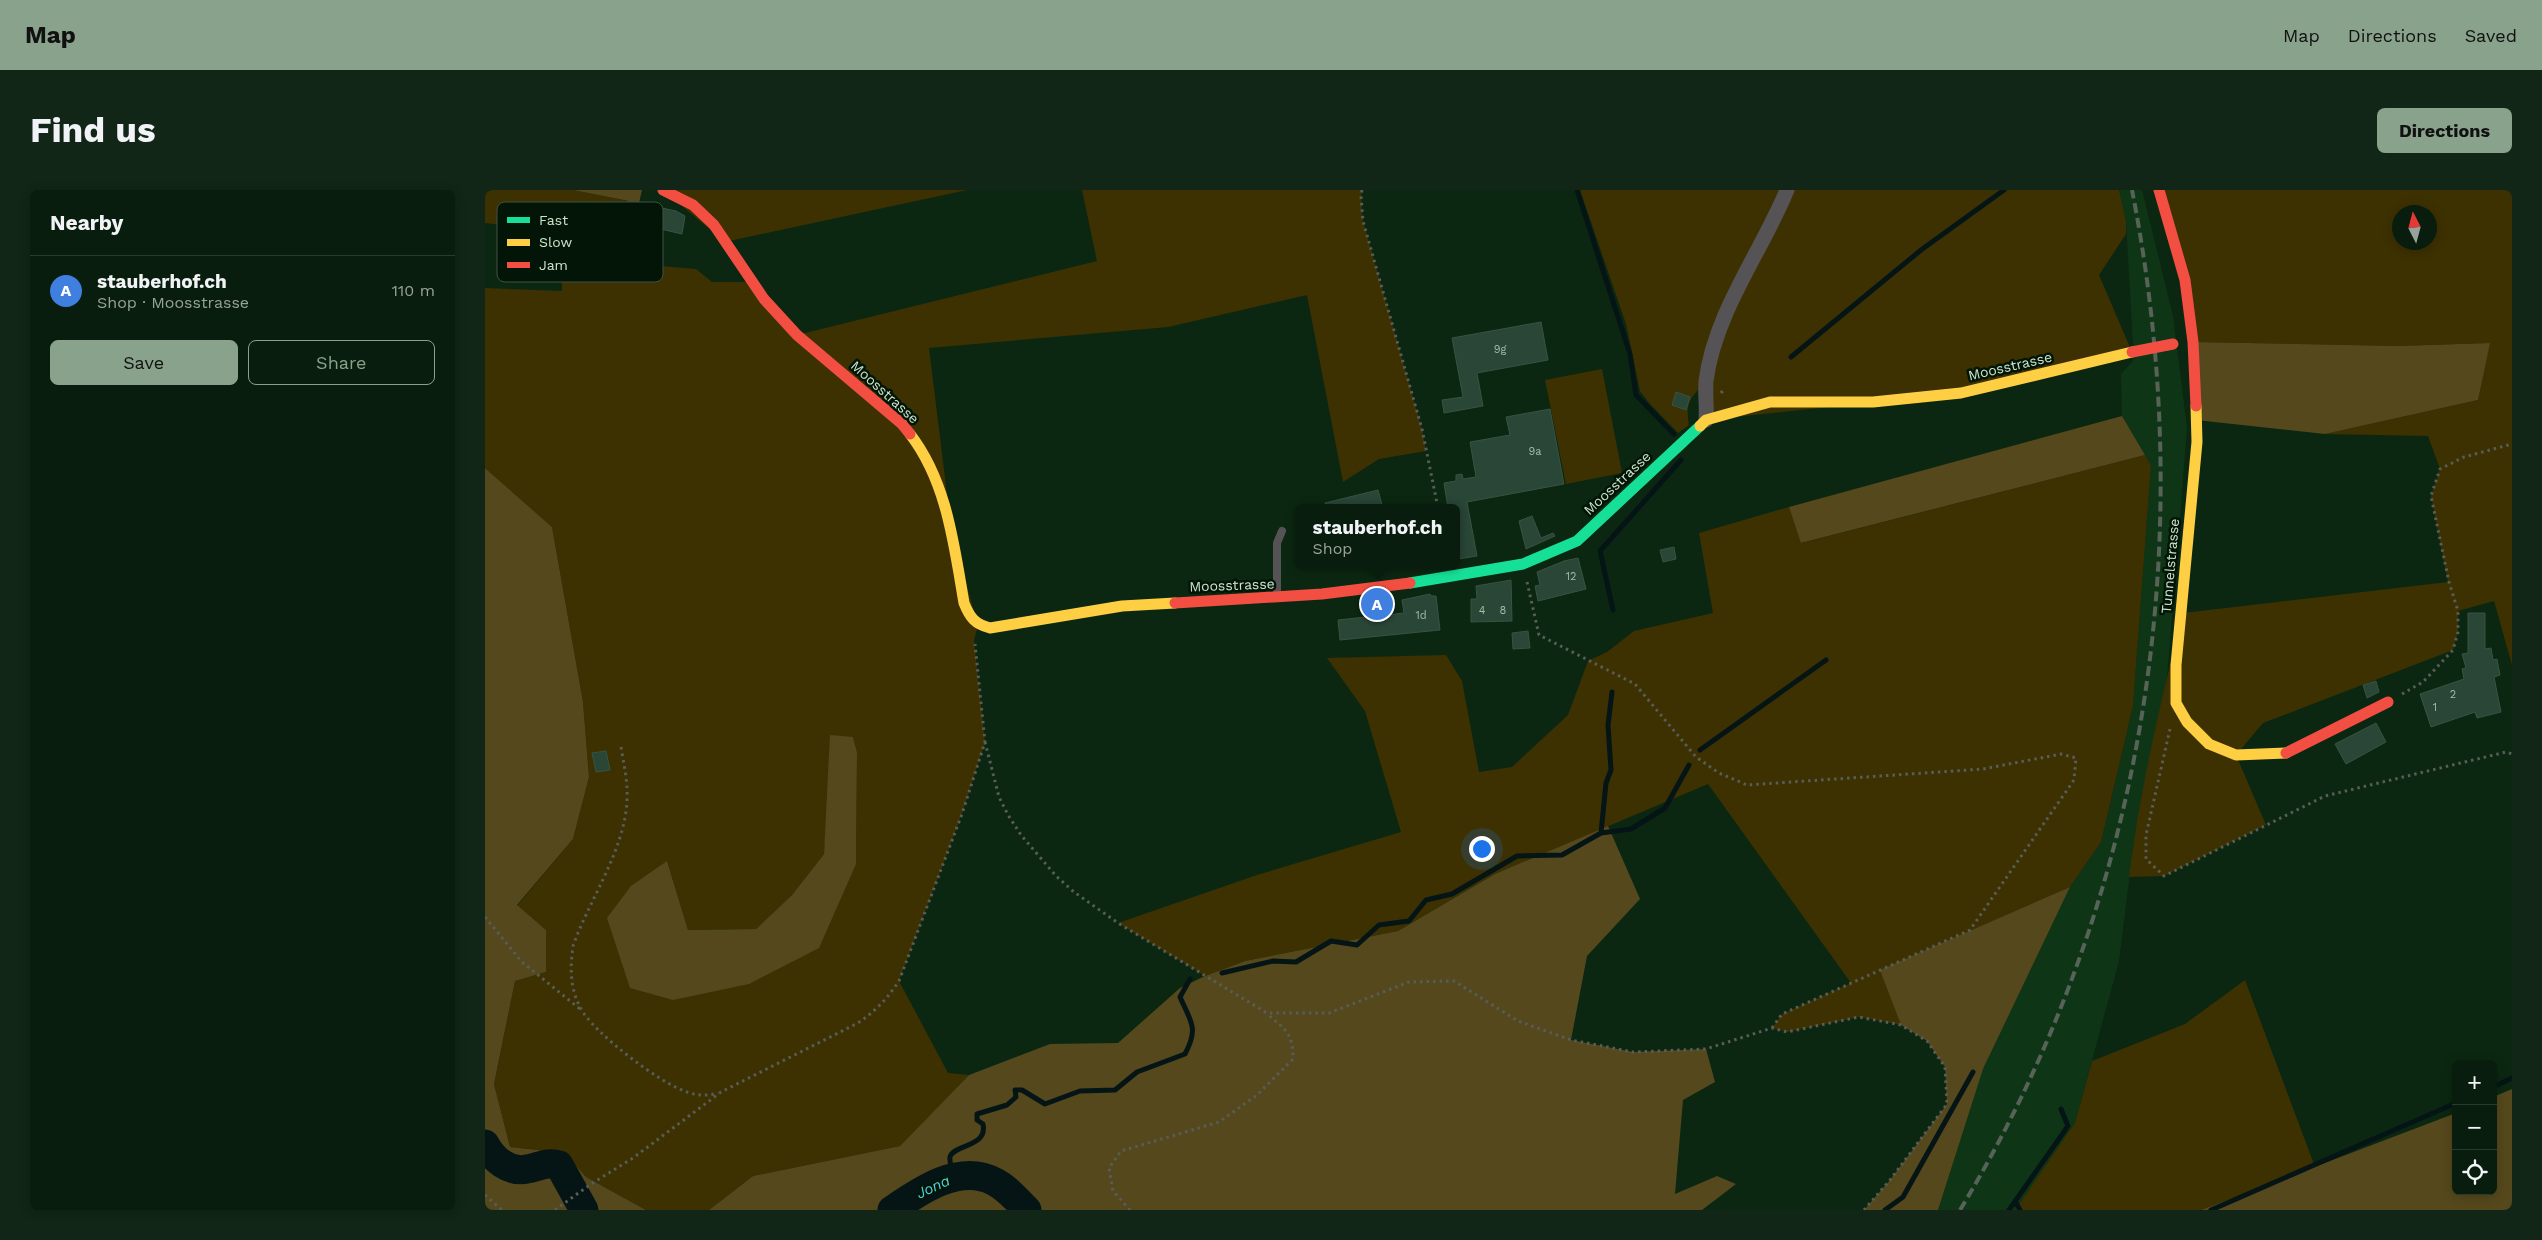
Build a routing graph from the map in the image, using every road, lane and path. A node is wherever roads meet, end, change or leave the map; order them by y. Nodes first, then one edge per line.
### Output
1 (663, 190) edge
2 (1362, 190) edge
3 (1787, 190) edge
4 (2159, 190) edge
5 (2193, 342) junction
6 (1706, 420) junction
7 (2512, 444) edge
8 (1437, 504) edge
9 (1282, 531) dead end
10 (1523, 564) junction
11 (1277, 598) junction
12 (978, 625) junction
13 (2388, 702) joint
14 (2176, 703) junction
15 (985, 742) junction
16 (621, 747) dead end
17 (2512, 754) edge
18 (485, 917) edge
19 (581, 1009) junction
20 (1267, 1014) junction
21 (1772, 1028) junction
22 (721, 1092) junction
23 (485, 1195) edge
24 (556, 1209) edge
25 (502, 1210) edge
26 (1130, 1210) edge
27 (1863, 1210) edge

1 - 12 street, Moosstrasse
2 - 8 path
3 - 6 street
4 - 5 street, Tunnelstrasse
5 - 6 street, Moosstrasse, bridge
5 - 14 street, Tunnelstrasse
6 - 10 street, Moosstrasse
7 - 13 path
9 - 11 lane
10 - 11 street, Moosstrasse
10 - 21 path
11 - 12 street, Moosstrasse
12 - 15 path
13 - 14 street
14 - 17 path
15 - 20 path
15 - 22 path
16 - 19 path
18 - 19 path
19 - 22 path
20 - 21 path
20 - 26 path
21 - 27 path
22 - 24 path
23 - 25 path

